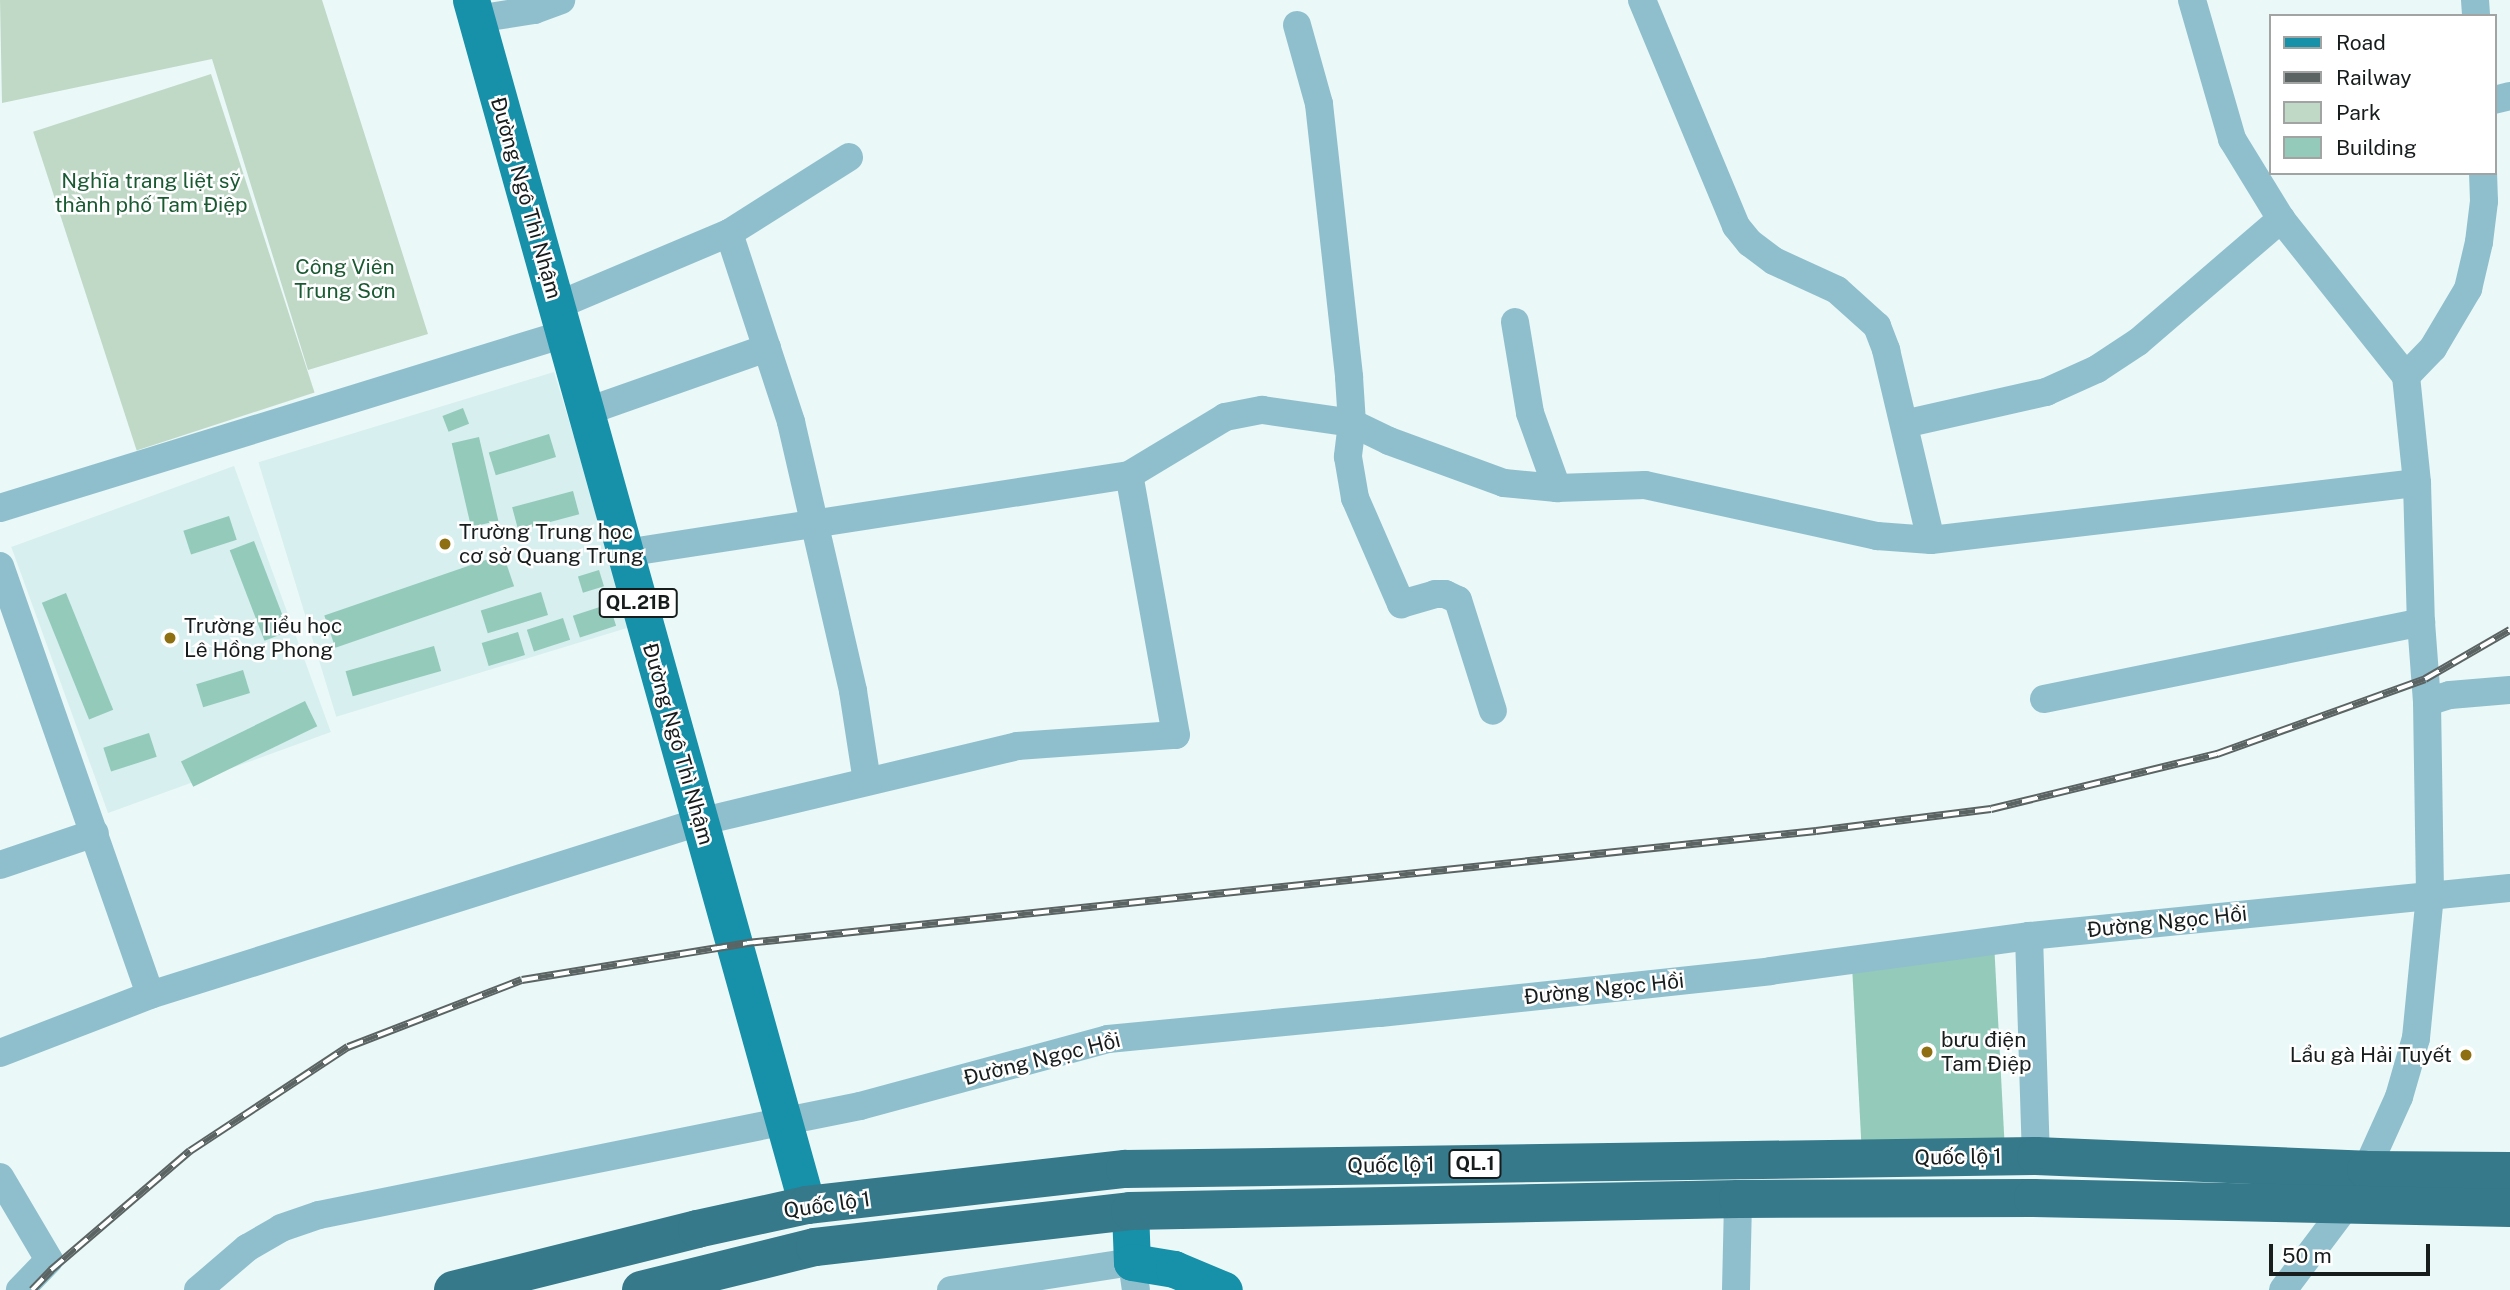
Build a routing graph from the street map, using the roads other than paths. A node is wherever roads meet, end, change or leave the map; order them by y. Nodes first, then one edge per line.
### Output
1 (561, 0) edge
2 (1642, 0) edge
3 (2192, 0) edge
4 (474, 9) edge
5 (1297, 25) dead end
6 (849, 157) dead end
7 (2483, 175) edge
8 (2281, 219) junction
9 (729, 233) junction
10 (560, 320) junction
11 (1515, 322) dead end
12 (767, 348) junction
13 (2406, 376) junction
14 (585, 412) junction
15 (1352, 423) junction
16 (1903, 424) junction
17 (1129, 475) junction
18 (2417, 483) junction
19 (1557, 488) junction
20 (0, 508) edge
21 (814, 523) junction
22 (1931, 540) junction
23 (625, 553) junction
24 (0, 566) edge
25 (2421, 622) junction
26 (2510, 690) edge
27 (2044, 699) dead end
28 (2427, 702) junction
29 (1493, 711) dead end
30 (867, 782) junction
31 (699, 822) junction
32 (95, 833) junction
33 (0, 865) edge
34 (2510, 888) edge
35 (2430, 895) junction
36 (2029, 936) junction
37 (150, 995) junction
38 (0, 1053) edge
39 (784, 1121) junction
40 (2036, 1156) junction
41 (2366, 1170) junction
42 (2510, 1171) edge
43 (0, 1177) edge
44 (1738, 1199) junction
45 (807, 1205) junction
46 (2346, 1206) junction
47 (2510, 1208) edge
48 (1130, 1211) junction
49 (819, 1246) junction
50 (1134, 1276) edge
51 (663, 1287) edge
52 (20, 1290) edge
53 (198, 1290) edge
54 (453, 1290) edge
55 (951, 1290) edge
56 (1224, 1290) edge
57 (1735, 1290) edge
58 (2283, 1290) edge

1 - 4 street
2 - 16 street
3 - 8 street
4 - 10 main road, Đường Ngô Thì Nhậm / QL.21B
5 - 15 street
6 - 9 street
7 - 13 street
8 - 13 street
8 - 16 street
9 - 10 street
9 - 12 street
10 - 14 main road, Đường Ngô Thì Nhậm / QL.21B
10 - 20 street
11 - 19 street
12 - 14 street
12 - 21 street
13 - 18 street
14 - 23 main road, Đường Ngô Thì Nhậm / QL.21B
15 - 17 street
15 - 19 street
15 - 29 street
16 - 22 street
17 - 21 street
17 - 30 street
18 - 22 street
18 - 25 street
19 - 22 street
21 - 23 street
21 - 30 street
23 - 31 main road, Đường Ngô Thì Nhậm / QL.21B
24 - 32 street
25 - 27 street
25 - 28 street
26 - 28 street
28 - 35 street
30 - 31 street
31 - 37 street
31 - 39 main road, Đường Ngô Thì Nhậm / QL.21B
32 - 33 street
32 - 37 street
34 - 35 street, Đường Ngọc Hồi
35 - 36 street, Đường Ngọc Hồi
35 - 41 street
36 - 39 street, Đường Ngọc Hồi
36 - 40 street
37 - 38 street
39 - 45 main road, Đường Ngô Thì Nhậm / QL.21B
39 - 53 street, Đường Ngọc Hồi
40 - 41 highway, Quốc lộ 1 / QL.1
40 - 45 highway, Quốc lộ 1 / QL.1
41 - 42 highway, Quốc lộ 1 / QL.1
41 - 46 highway
43 - 52 street
44 - 46 highway, Quốc lộ 1 / QL.1
44 - 48 highway, Quốc lộ 1 / QL.1
44 - 57 street
45 - 49 highway
45 - 54 highway, Quốc lộ 1 / QL.1
46 - 47 highway, Quốc lộ 1 / QL.1
46 - 58 street
48 - 49 highway, Quốc lộ 1 / QL.1
48 - 50 main road
49 - 51 highway, Quốc lộ 1 / QL.1
50 - 55 street
50 - 56 main road

